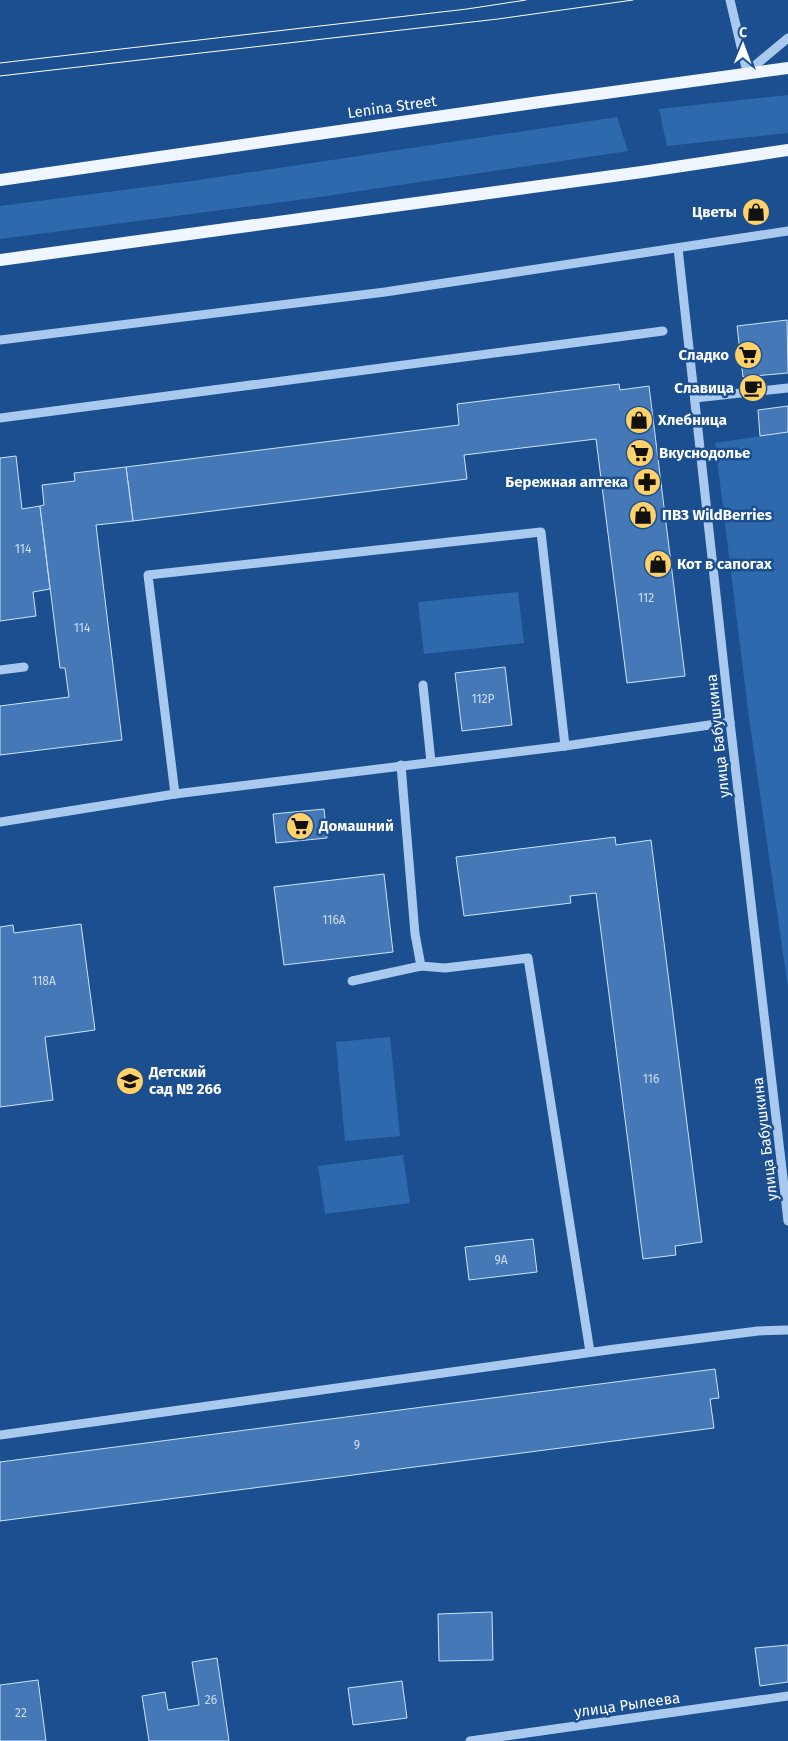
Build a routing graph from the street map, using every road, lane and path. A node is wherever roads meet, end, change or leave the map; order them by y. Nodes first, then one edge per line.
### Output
1 (730, 0) edge
2 (788, 38) edge
3 (788, 68) edge
4 (747, 72) junction
5 (788, 150) edge
6 (0, 180) edge
7 (788, 232) edge
8 (678, 248) junction
9 (0, 260) edge
10 (663, 331) dead end
11 (0, 340) edge
12 (788, 388) edge
13 (695, 398) junction
14 (0, 418) edge
15 (24, 667) dead end
16 (0, 670) edge
17 (423, 685) dead end
18 (730, 722) junction
19 (565, 746) junction
20 (432, 762) junction
21 (401, 765) junction
22 (175, 794) junction
23 (0, 822) edge
24 (420, 966) junction
25 (352, 981) dead end
26 (788, 1221) edge
27 (788, 1330) edge
28 (590, 1352) junction
29 (0, 1435) edge
30 (788, 1696) edge
31 (470, 1741) edge

1 - 4 street
2 - 4 street
3 - 4 main road, Lenina Street
4 - 6 main road, Lenina Street
5 - 9 main road
7 - 8 street
8 - 11 street
8 - 13 street, улица Бабушкина
10 - 14 street
12 - 13 street
13 - 18 street, улица Бабушкина
15 - 16 street
17 - 20 street
18 - 19 street
18 - 26 street, улица Бабушкина
19 - 20 street
19 - 22 street
20 - 21 street
21 - 22 street
21 - 24 street
22 - 23 street
24 - 25 street
24 - 28 street
27 - 28 street
28 - 29 street
30 - 31 street, улица Рылеева

